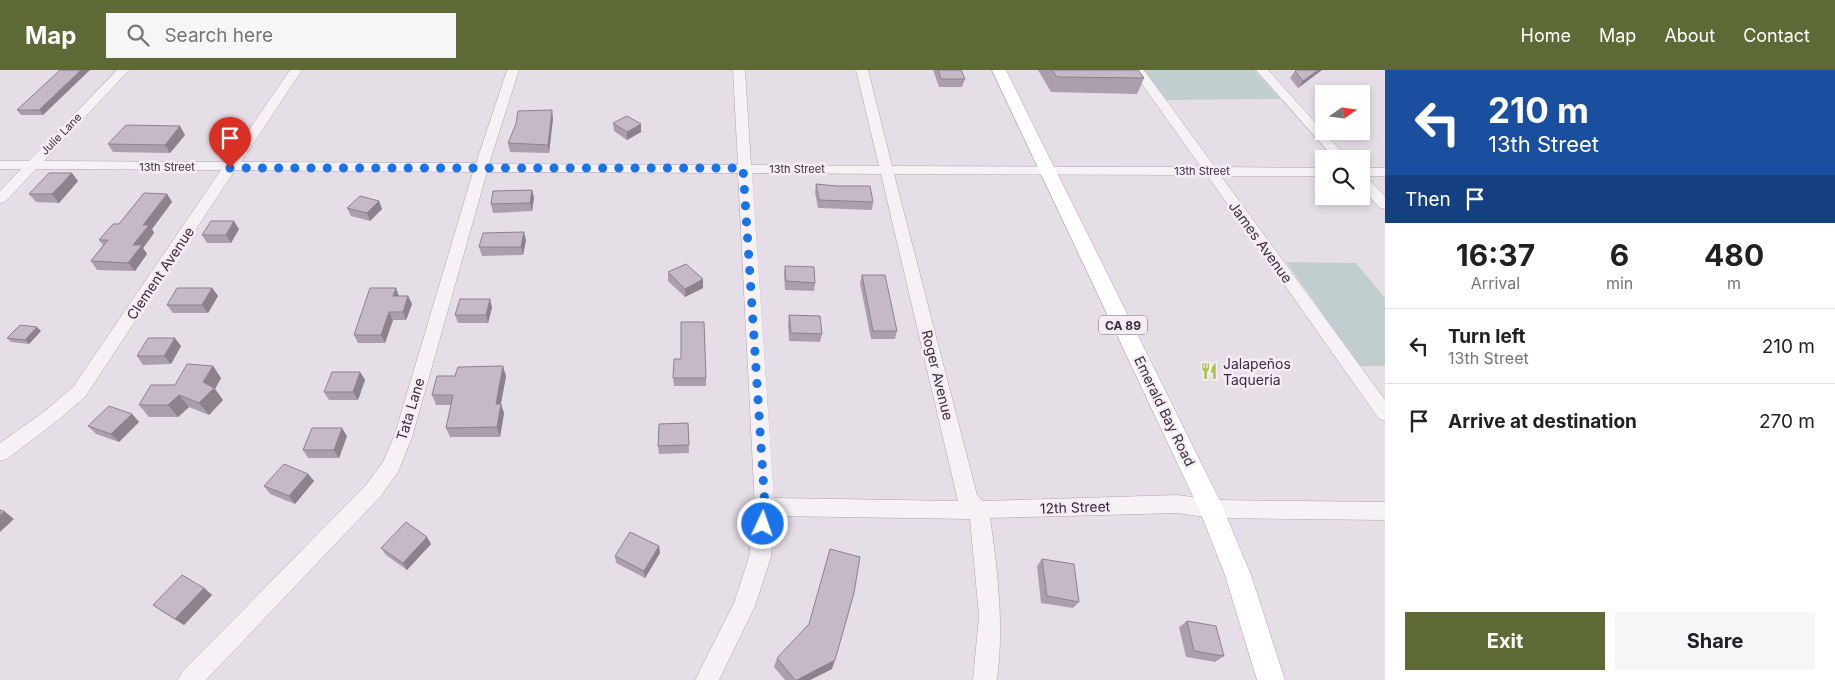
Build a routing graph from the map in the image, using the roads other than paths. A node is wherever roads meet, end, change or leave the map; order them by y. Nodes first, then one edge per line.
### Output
1 (123, 70) edge
2 (296, 70) edge
3 (513, 70) edge
4 (739, 70) edge
5 (862, 70) edge
6 (999, 70) edge
7 (1138, 70) edge
8 (1262, 70) edge
9 (1334, 150) edge
10 (0, 165) edge
11 (31, 166) junction
12 (230, 168) junction
13 (481, 168) junction
14 (743, 168) junction
15 (887, 169) junction
16 (1047, 170) junction
17 (1210, 171) junction
18 (1315, 172) edge
19 (1370, 172) edge
20 (1385, 172) edge
21 (1370, 189) edge
22 (0, 199) edge
23 (1385, 205) edge
24 (1385, 414) edge
25 (0, 453) edge
26 (765, 507) junction
27 (1211, 509) junction
28 (979, 510) junction
29 (1385, 511) edge
30 (190, 680) edge
31 (707, 680) edge
32 (985, 680) edge
33 (1271, 680) edge

1 - 11 street, Julie Lane
2 - 12 street, Clement Avenue
3 - 13 street, Tata Lane
4 - 14 street
5 - 15 street, Roger Avenue
6 - 16 main road, Emerald Bay Road / CA 89
7 - 17 street, James Avenue
8 - 9 street
10 - 11 street, 13th Street
11 - 12 street, 13th Street
11 - 22 street, Julie Lane
12 - 13 street, 13th Street
12 - 25 street, Clement Avenue
13 - 14 street, 13th Street
13 - 30 street, Tata Lane
14 - 15 street, 13th Street
14 - 26 street
15 - 16 street, 13th Street
15 - 28 street, Roger Avenue
16 - 17 street, 13th Street
16 - 27 main road, Emerald Bay Road / CA 89
17 - 18 street, 13th Street
17 - 24 street, James Avenue
19 - 20 street
21 - 23 street
26 - 28 street, 12th Street
26 - 31 street
27 - 28 street, 12th Street
27 - 29 street, 12th Street
27 - 33 main road, Emerald Bay Road / CA 89
28 - 32 street, Roger Avenue

